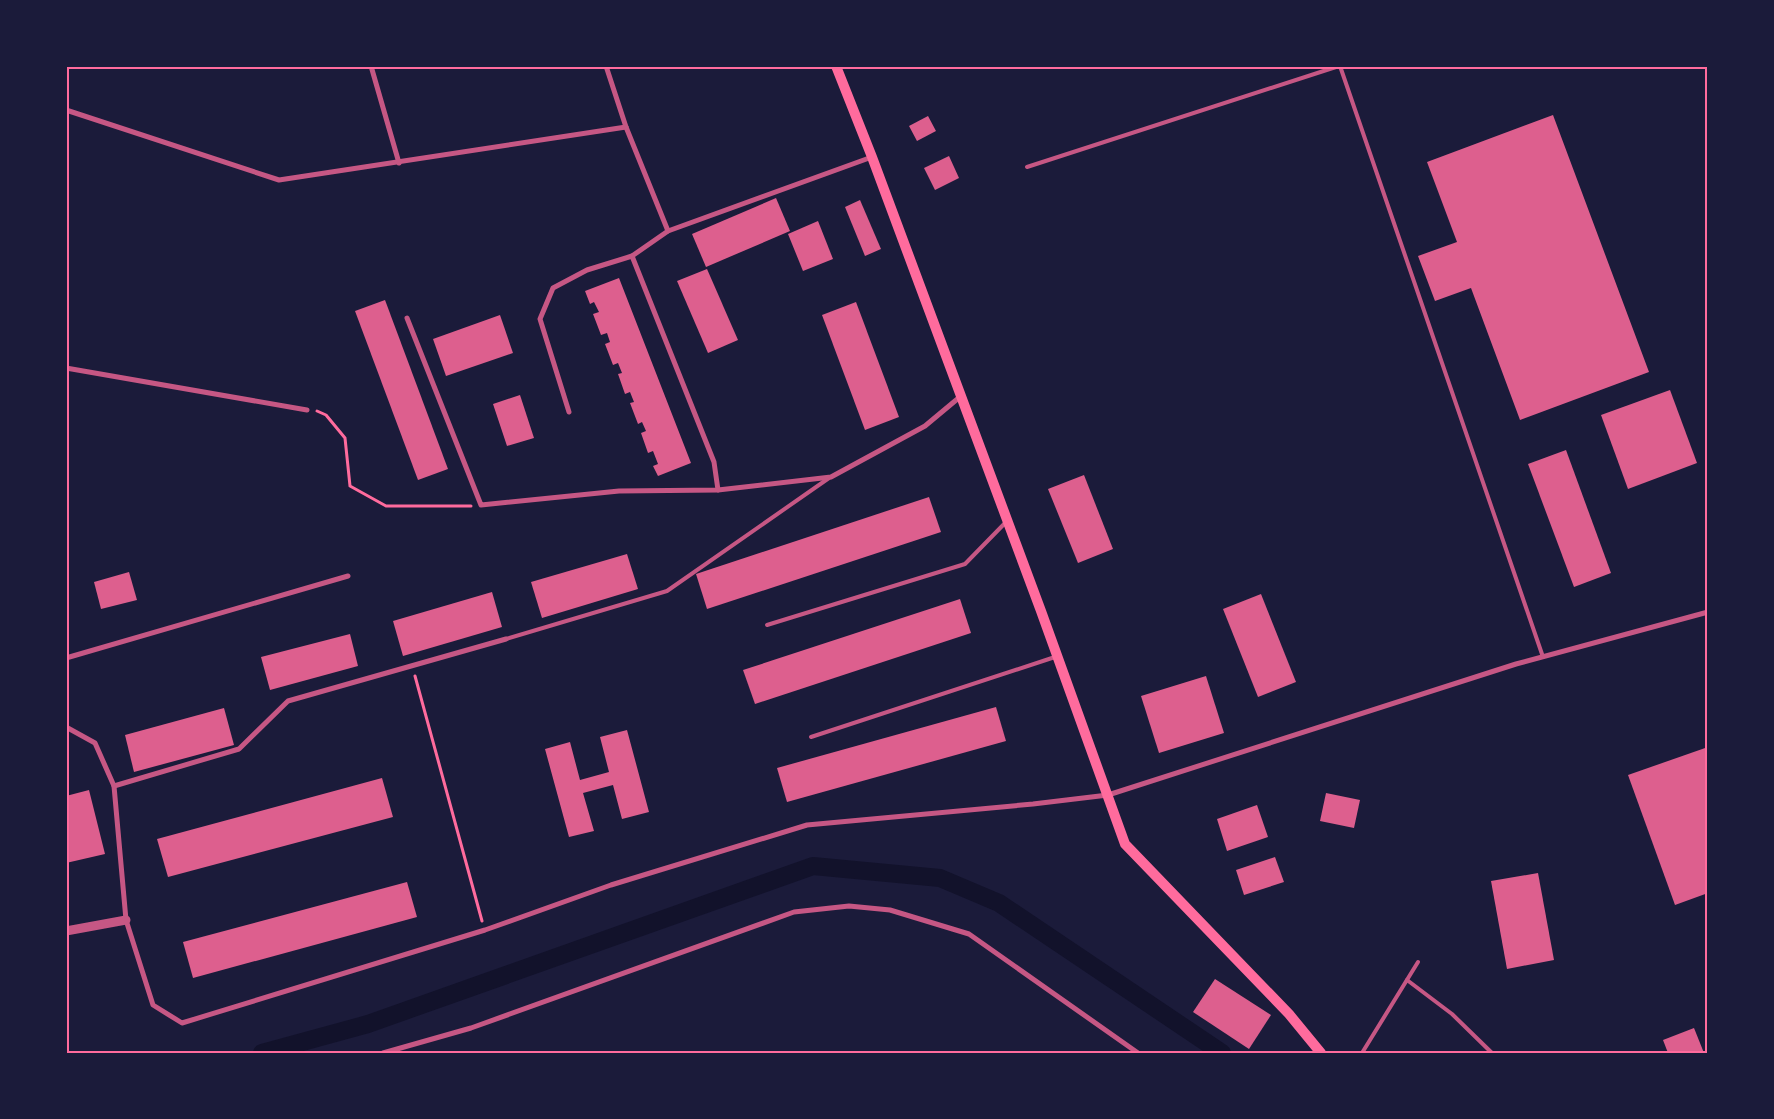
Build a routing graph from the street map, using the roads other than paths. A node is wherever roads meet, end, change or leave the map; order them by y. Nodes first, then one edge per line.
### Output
1 (371, 66) edge
2 (606, 66) edge
3 (836, 66) edge
4 (1340, 66) edge
5 (66, 110) edge
6 (626, 127) junction
7 (872, 157) junction
8 (399, 163) junction
9 (1027, 167) dead end
10 (668, 232) junction
11 (632, 256) junction
12 (407, 318) dead end
13 (66, 368) edge
14 (961, 396) junction
15 (307, 410) road end
16 (569, 412) dead end
17 (831, 477) junction
18 (718, 490) junction
19 (1007, 520) junction
20 (348, 576) dead end
21 (1708, 612) edge
22 (766, 625) dead end
23 (506, 639) joint
24 (1057, 656) junction
25 (1542, 657) junction
26 (66, 658) edge
27 (66, 727) edge
28 (811, 737) dead end
29 (114, 786) junction
30 (1108, 795) junction
31 (126, 920) junction
32 (66, 931) edge
33 (1418, 962) dead end
34 (1406, 980) junction
35 (383, 1053) edge
36 (1138, 1053) edge
37 (1321, 1053) edge
38 (1362, 1053) edge
39 (1492, 1053) edge

1 - 8 street
2 - 6 street
3 - 7 main road
4 - 9 lane
4 - 25 lane
5 - 8 street
6 - 8 street
6 - 10 street
7 - 10 street
7 - 14 main road
10 - 11 street
11 - 16 street
11 - 18 street
12 - 18 street
13 - 15 street
14 - 17 street
14 - 19 main road
17 - 18 street
17 - 23 lane
19 - 22 lane
19 - 24 main road
20 - 26 street
21 - 25 street
23 - 29 street
24 - 28 lane
24 - 30 main road
25 - 30 street
27 - 29 street
29 - 31 street
30 - 31 street
30 - 37 main road
31 - 32 street
33 - 34 lane
34 - 38 lane
34 - 39 lane
35 - 36 street

